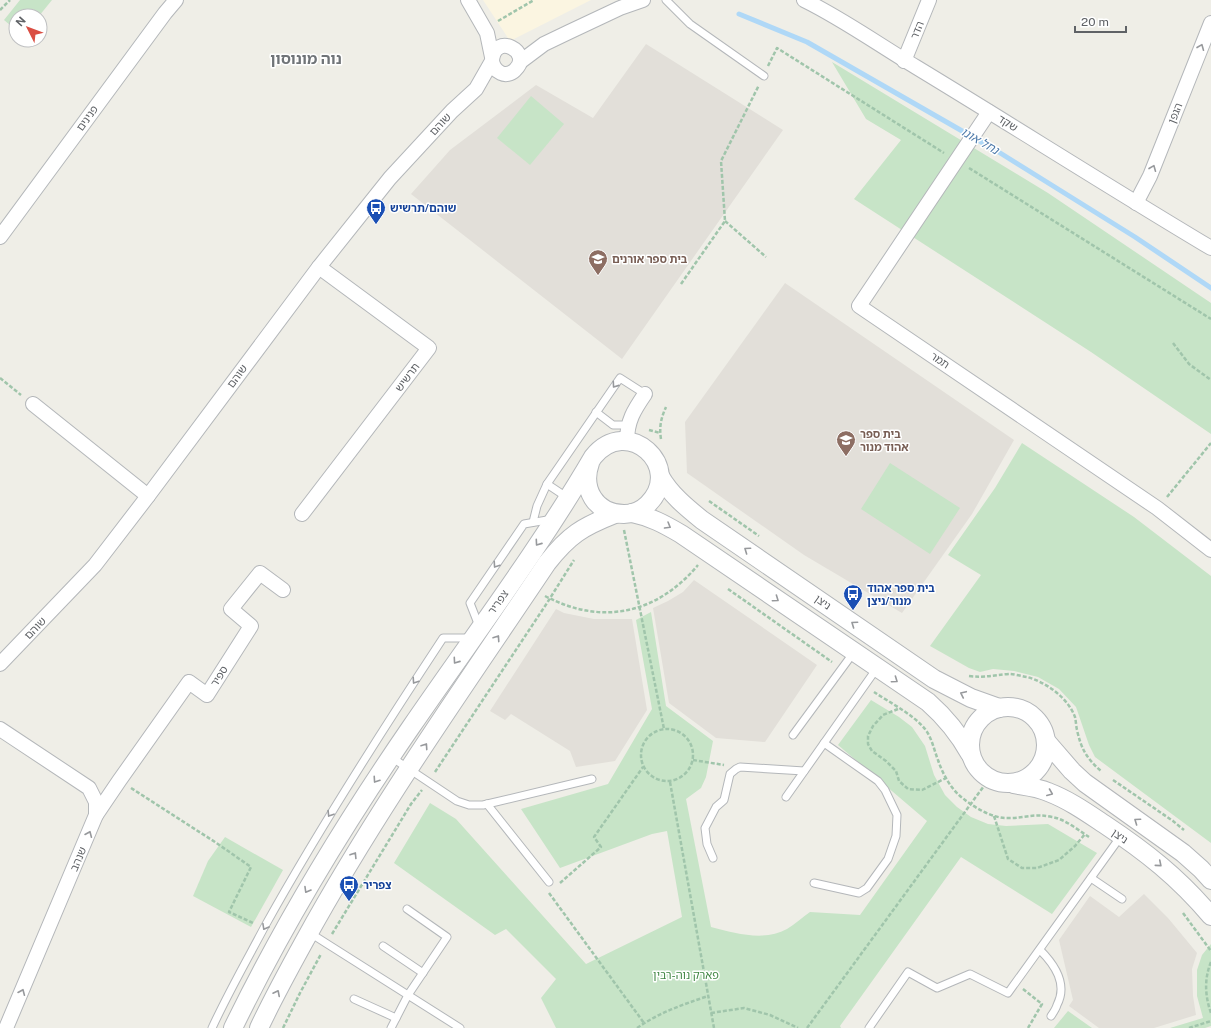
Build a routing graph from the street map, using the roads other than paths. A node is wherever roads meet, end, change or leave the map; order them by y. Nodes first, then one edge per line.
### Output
1 (176, 0) edge
2 (468, 0) edge
3 (643, 0) edge
4 (666, 0) edge
5 (804, 0) edge
6 (929, 0) edge
7 (1211, 22) edge
8 (486, 30) junction
9 (544, 44) junction
10 (508, 46) junction
11 (492, 59) junction
12 (904, 61) junction
13 (520, 62) junction
14 (503, 74) junction
15 (764, 76) road end
16 (476, 89) junction
17 (989, 112) junction
18 (1136, 203) junction
19 (0, 237) edge
20 (1211, 248) edge
21 (319, 266) junction
22 (645, 394) joint
23 (33, 404) road end
24 (596, 412) junction
25 (628, 433) junction
26 (590, 463) junction
27 (660, 476) junction
28 (547, 484) junction
29 (148, 496) junction
30 (568, 498) junction
31 (302, 514) dead end
32 (555, 518) junction
33 (532, 522) junction
34 (623, 523) junction
35 (1211, 550) edge
36 (283, 590) dead end
37 (476, 633) junction
38 (854, 652) junction
39 (0, 664) edge
40 (878, 668) junction
41 (999, 708) junction
42 (0, 729) edge
43 (793, 735) dead end
44 (1046, 741) junction
45 (824, 743) junction
46 (970, 754) junction
47 (391, 757) junction
48 (409, 769) junction
49 (804, 771) junction
50 (592, 779) dead end
51 (1013, 784) junction
52 (786, 797) dead end
53 (487, 804) junction
54 (96, 815) junction
55 (1122, 836) junction
56 (713, 858) dead end
57 (1091, 878) junction
58 (1211, 880) edge
59 (549, 882) dead end
60 (814, 883) dead end
61 (1122, 899) dead end
62 (407, 909) dead end
63 (1211, 916) edge
64 (309, 933) junction
65 (383, 946) dead end
66 (1040, 950) junction
67 (423, 973) junction
68 (408, 995) junction
69 (354, 999) dead end
70 (1051, 1016) dead end
71 (396, 1018) junction
72 (6, 1028) edge
73 (212, 1028) edge
74 (233, 1028) edge
75 (259, 1028) edge
76 (391, 1028) edge
77 (460, 1028) edge
78 (869, 1028) edge

1 - 19 street, פנינים
2 - 8 street
3 - 9 street
4 - 15 lane
5 - 12 street, שקד
6 - 12 street, הדר
18 -> 7 street, הגפן
8 - 10 street
8 - 11 street
9 - 10 street
9 - 13 street
10 - 11 street
10 - 13 street
11 - 14 street
11 - 16 street, שוהם
12 - 17 street, שקד
13 - 14 street
14 - 16 street, שוהם
16 - 21 street, שוהם
17 - 18 street, שקד
17 - 35 street, תמר
18 - 20 street, שקד
21 - 29 street, שוהם
21 - 31 street, תרשיש
22 -> 24 lane
22 - 25 street
23 - 29 street
24 - 25 lane
24 - 28 lane
25 - 26 street
25 - 27 street
26 - 30 street, צפריר
26 - 34 street
27 - 34 street
41 -> 27 street, ניצן
28 - 30 lane
28 - 33 lane
29 - 39 street, שוהם
30 - 32 street, צפריר
32 - 33 lane
32 -> 37 street, צפריר
33 -> 37 lane
34 -> 38 street
48 -> 34 street, צפריר
36 - 54 street, ספיר
37 -> 47 street, צפריר
37 -> 73 lane
38 - 40 street
38 - 43 lane
40 - 45 lane
40 -> 46 street
41 - 44 street
41 - 46 street
42 - 54 street
44 - 51 street
58 -> 44 street, ניצן
45 - 49 lane
45 - 60 lane
46 - 51 street
47 - 48 lane
47 -> 74 street, צפריר
48 - 53 lane
64 -> 48 street, צפריר
49 - 52 lane
49 - 56 lane
50 - 53 lane
51 -> 55 street, ניצן
53 - 59 lane
72 -> 54 street, שנהב
55 - 57 lane
55 -> 63 street, ניצן
57 - 61 lane
57 - 66 lane
62 - 67 lane
64 - 68 lane
75 -> 64 street, צפריר
65 - 67 lane
66 - 70 lane
66 - 78 lane
67 - 68 lane
68 - 71 lane
68 - 77 lane
69 - 71 lane
71 - 76 lane

